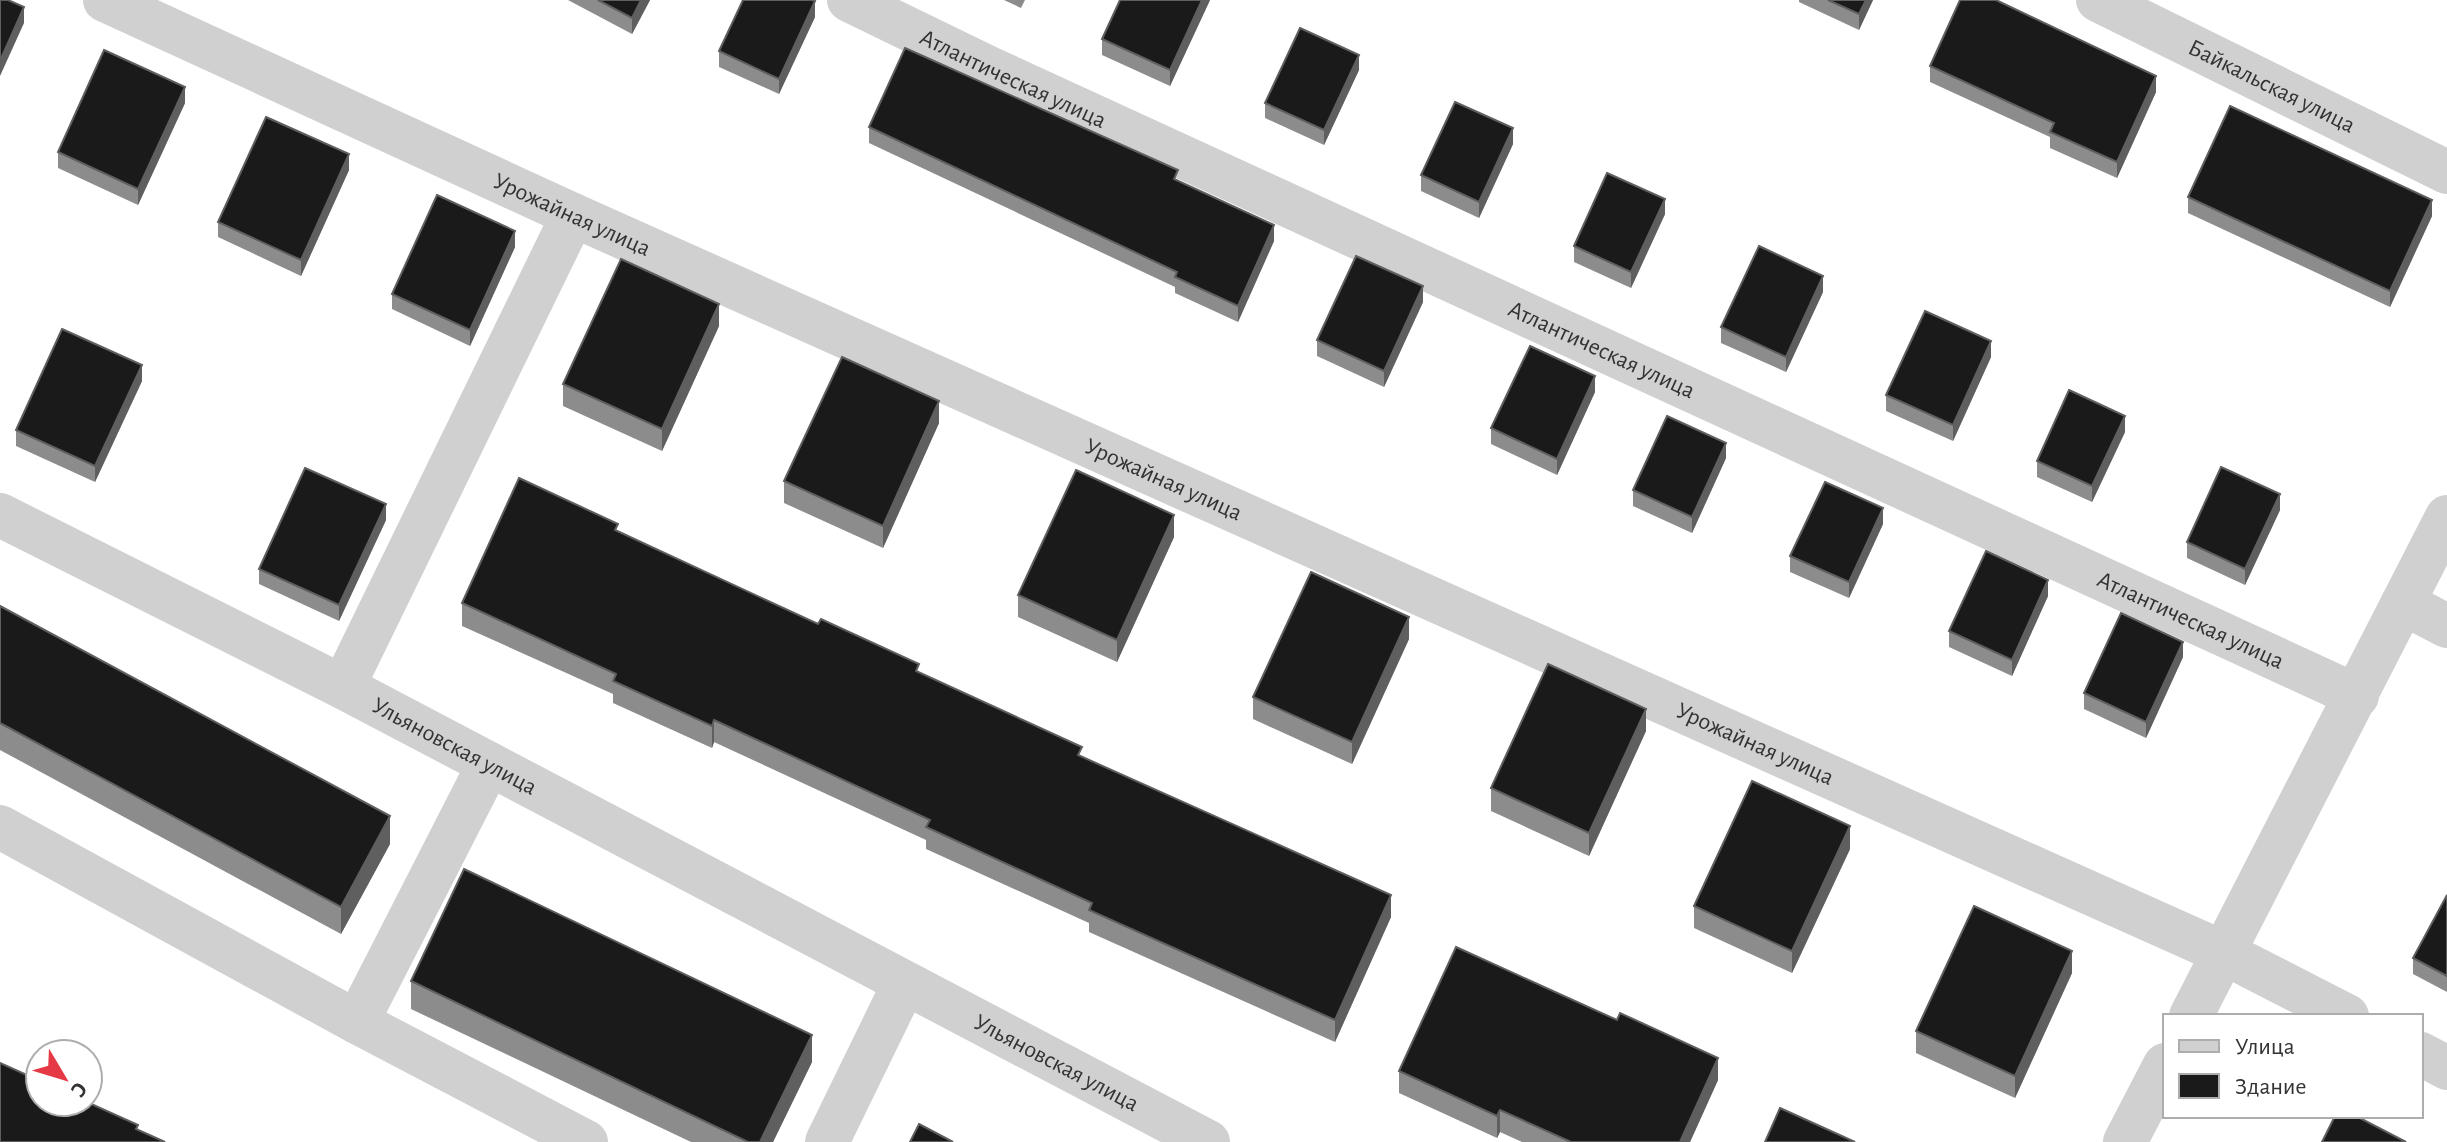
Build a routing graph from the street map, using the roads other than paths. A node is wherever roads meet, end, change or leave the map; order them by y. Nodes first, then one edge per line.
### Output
1 (105, 0) edge
2 (849, 0) edge
3 (2098, 0) edge
4 (2447, 172) edge
5 (573, 215) junction
6 (0, 515) edge
7 (2447, 517) edge
8 (2403, 603) junction
9 (2447, 626) edge
10 (343, 687) junction
11 (2357, 696) junction
12 (489, 764) junction
13 (0, 827) edge
14 (2224, 953) junction
15 (904, 984) junction
16 (2192, 1014) edge
17 (2343, 1014) edge
18 (357, 1022) junction
19 (2423, 1055) edge
20 (2447, 1068) edge
21 (2163, 1069) edge
22 (586, 1142) edge
23 (827, 1142) edge
24 (1208, 1142) edge
25 (2125, 1142) edge

1 - 5 street, Урожайная улица
2 - 11 street, Атлантическая улица
3 - 4 street, Байкальская улица
5 - 10 street
5 - 14 street, Урожайная улица
6 - 10 street, Ульяновская улица
7 - 8 street
8 - 9 street
8 - 11 street
10 - 12 street, Ульяновская улица
11 - 14 street
12 - 15 street, Ульяновская улица
12 - 18 street
13 - 18 street
14 - 16 street
14 - 17 street
15 - 23 street
15 - 24 street, Ульяновская улица
18 - 22 street
19 - 20 street
21 - 25 street

